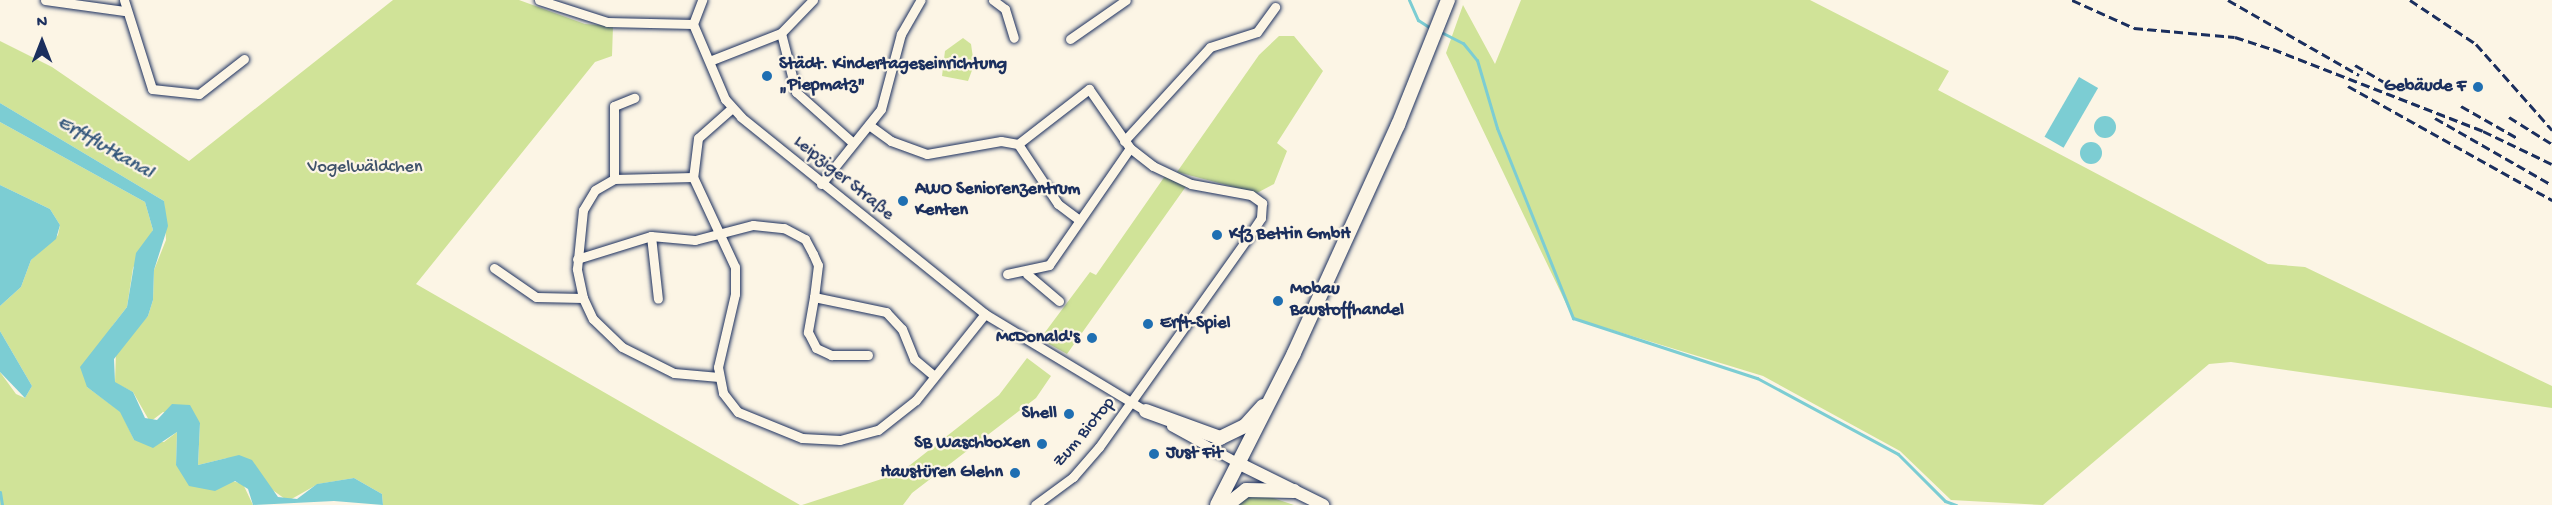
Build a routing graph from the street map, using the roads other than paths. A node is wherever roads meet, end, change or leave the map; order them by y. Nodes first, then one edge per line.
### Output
1 (45, 0) edge
2 (124, 0) edge
3 (702, 0) edge
4 (813, 0) edge
5 (921, 0) edge
6 (993, 0) edge
7 (1126, 0) edge
8 (1448, 0) edge
9 (545, 1) edge
10 (59, 2) edge
11 (1275, 7) dead end
12 (124, 11) junction
13 (693, 24) junction
14 (781, 33) junction
15 (1014, 38) dead end
16 (1070, 39) dead end
17 (244, 59) dead end
18 (712, 60) junction
19 (634, 98) dead end
20 (732, 108) junction
21 (869, 125) junction
22 (853, 143) junction
23 (1018, 144) junction
24 (1127, 144) junction
25 (693, 177) junction
26 (614, 179) junction
27 (821, 184) junction
28 (1079, 220) junction
29 (720, 235) junction
30 (651, 236) junction
31 (577, 259) junction
32 (494, 268) dead end
33 (1007, 274) dead end
34 (1027, 274) junction
35 (814, 297) junction
36 (583, 298) junction
37 (658, 299) dead end
38 (1059, 301) dead end
39 (985, 314) junction
40 (868, 355) dead end
41 (934, 376) junction
42 (718, 377) junction
43 (1274, 393) junction
44 (1131, 403) junction
45 (1146, 411) junction
46 (1240, 464) junction
47 (1294, 491) junction
48 (1035, 505) edge
49 (1217, 505) edge
50 (1227, 505) edge
51 (1323, 505) edge

1 - 10 street
2 - 12 street
3 - 13 street
4 - 14 street
5 - 21 street
6 - 15 street
7 - 16 street
8 - 43 main road
9 - 13 street
10 - 12 street
11 - 24 street
12 - 17 street
13 - 18 street, Leipziger Straße
14 - 18 street
14 - 22 street
18 - 20 street, Leipziger Straße
19 - 26 street
20 - 25 street
20 - 27 street, Leipziger Straße
21 - 22 street
21 - 23 street
22 - 27 street
23 - 24 street
23 - 28 street
24 - 28 street
24 - 44 street, Zum Biotop
25 - 26 street
25 - 29 street
26 - 31 street
27 - 39 street, Leipziger Straße
28 - 34 street
29 - 30 street
29 - 35 street
29 - 42 street
30 - 31 street
30 - 37 street
31 - 36 street
32 - 36 street
33 - 34 street
34 - 38 street
35 - 40 street
35 - 41 street
36 - 42 street
39 - 41 street
39 - 44 street, Leipziger Straße
41 - 42 street
43 - 45 main road
43 - 46 main road
44 - 45 street, Leipziger Straße
44 - 48 street, Zum Biotop
45 - 46 street, Leipziger Straße
46 - 47 street
46 - 49 main road
47 - 50 main road
47 - 51 street

